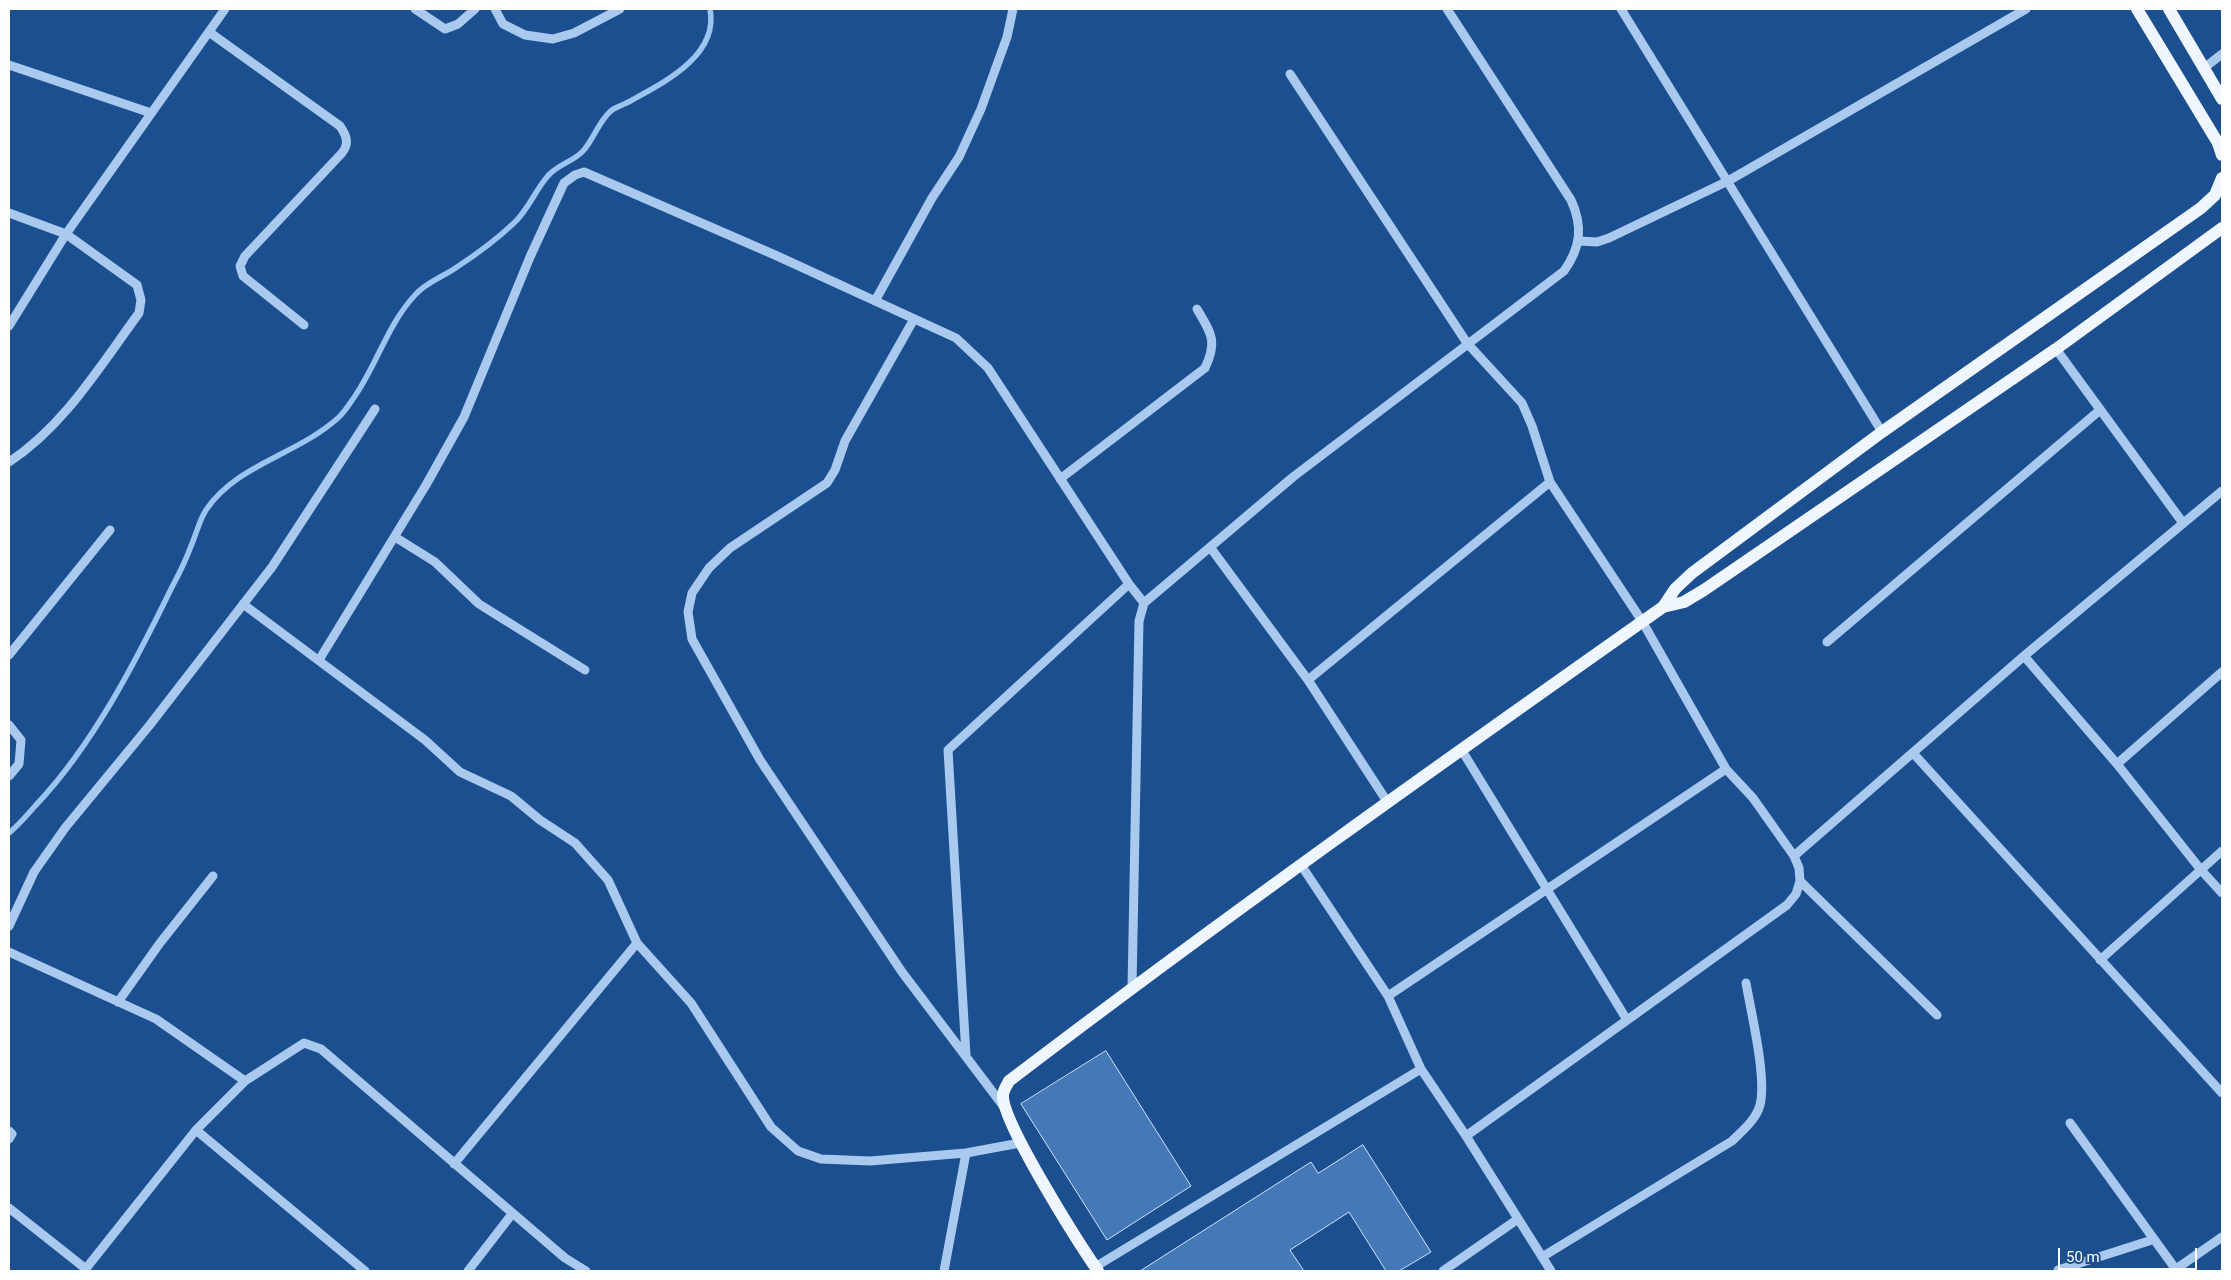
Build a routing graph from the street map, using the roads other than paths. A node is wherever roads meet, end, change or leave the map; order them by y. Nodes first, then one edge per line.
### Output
1 (225, 9) edge
2 (415, 9) edge
3 (475, 9) edge
4 (495, 9) edge
5 (620, 9) edge
6 (1013, 9) edge
7 (1447, 9) edge
8 (1621, 9) edge
9 (2026, 9) edge
10 (2137, 9) edge
11 (2169, 9) edge
12 (209, 32) junction
13 (2222, 54) edge
14 (9, 65) edge
15 (2204, 68) junction
16 (1290, 74) dead end
17 (2222, 99) edge
18 (151, 113) junction
19 (2222, 155) edge
20 (2222, 178) edge
21 (1728, 180) junction
22 (9, 212) edge
23 (2222, 228) edge
24 (66, 234) junction
25 (1579, 241) junction
26 (875, 301) junction
27 (1197, 309) dead end
28 (914, 319) junction
29 (304, 325) dead end
30 (9, 326) edge
31 (1467, 343) junction
32 (2056, 349) junction
33 (375, 409) dead end
34 (2100, 410) junction
35 (1882, 432) junction
36 (9, 462) edge
37 (1060, 478) junction
38 (1550, 482) junction
39 (2222, 491) edge
40 (2183, 523) junction
41 (110, 530) dead end
42 (395, 536) junction
43 (1210, 547) junction
44 (1129, 584) junction
45 (1144, 603) junction
46 (243, 604) junction
47 (1663, 607) junction
48 (1642, 622) junction
49 (1827, 642) dead end
50 (9, 656) edge
51 (2024, 656) junction
52 (320, 660) junction
53 (585, 670) dead end
54 (2222, 672) edge
55 (1308, 680) junction
56 (9, 725) edge
57 (1461, 749) junction
58 (1913, 753) junction
59 (2117, 764) junction
60 (1726, 769) junction
61 (9, 776) edge
62 (1388, 803) junction
63 (2222, 851) edge
64 (1794, 856) junction
65 (1301, 865) junction
66 (2201, 870) junction
67 (213, 876) dead end
68 (1800, 881) junction
69 (1546, 888) junction
70 (2222, 893) edge
71 (9, 926) edge
72 (637, 943) junction
73 (9, 952) edge
74 (2100, 960) junction
75 (1746, 983) dead end
76 (1132, 988) junction
77 (1388, 996) junction
78 (118, 1002) junction
79 (1937, 1016) dead end
80 (1627, 1020) junction
81 (966, 1055) junction
82 (1421, 1069) junction
83 (245, 1081) junction
84 (2222, 1093) edge
85 (1004, 1108) junction
86 (2070, 1123) dead end
87 (196, 1130) junction
88 (9, 1131) edge
89 (1466, 1136) junction
90 (9, 1139) edge
91 (1020, 1143) junction
92 (966, 1153) junction
93 (454, 1164) junction
94 (9, 1208) edge
95 (512, 1214) junction
96 (1518, 1219) junction
97 (2222, 1237) edge
98 (2152, 1240) junction
99 (1542, 1257) junction
100 (1096, 1269) edge
101 (85, 1270) edge
102 (2058, 1270) edge
103 (2176, 1270) edge
104 (366, 1271) edge
105 (468, 1271) edge
106 (586, 1271) edge
107 (944, 1271) edge
108 (1443, 1271) edge
109 (1551, 1271) edge

1 - 12 street
2 - 3 street
4 - 5 street
6 - 26 street
7 - 25 street
8 - 21 street
9 - 21 street
10 - 19 main road
11 - 15 main road
12 - 18 street
12 - 29 street
13 - 15 street
14 - 18 street
15 - 17 main road
16 - 31 street
18 - 24 street
20 - 35 main road
21 - 25 street
21 - 35 street
22 - 24 street
23 - 32 main road
24 - 30 street
24 - 36 street
25 - 31 street
26 - 28 street
26 - 42 street
27 - 37 street
28 - 37 street
28 - 81 street
31 - 38 street
31 - 43 street
32 - 34 street
32 - 47 main road
33 - 46 street
34 - 40 street
34 - 49 street
35 - 47 main road
37 - 44 street
38 - 48 street
38 - 55 street
39 - 40 street
40 - 51 street
41 - 50 street
42 - 52 street
42 - 53 street
43 - 45 street
43 - 55 street
44 - 45 street
44 - 81 street
45 - 76 street
46 - 52 street
46 - 71 street
47 - 48 main road
48 - 57 main road
48 - 60 street
51 - 58 street
51 - 59 street
52 - 72 street
54 - 59 street
55 - 62 street
56 - 61 street
57 - 62 main road
57 - 69 street
58 - 64 street
58 - 74 street
59 - 66 street
60 - 64 street
60 - 69 street
62 - 65 main road
63 - 66 street
64 - 68 street
65 - 76 main road
65 - 77 street
66 - 70 street
66 - 74 street
67 - 78 street
68 - 79 street
68 - 80 street
69 - 77 street
69 - 80 street
72 - 92 street
72 - 93 street
73 - 78 street
74 - 84 street
75 - 99 street
76 - 85 main road
77 - 82 street
78 - 83 street
80 - 89 street
81 - 85 street
82 - 89 street
82 - 100 street
83 - 87 street
83 - 93 street
85 - 91 main road
86 - 98 street
87 - 101 street
87 - 104 street
88 - 90 street
89 - 96 street
91 - 92 street
91 - 100 main road
92 - 107 street
93 - 95 street
94 - 101 street
95 - 105 street
95 - 106 street
96 - 99 street
96 - 108 street
97 - 103 street
98 - 102 street
98 - 103 street
99 - 109 street

